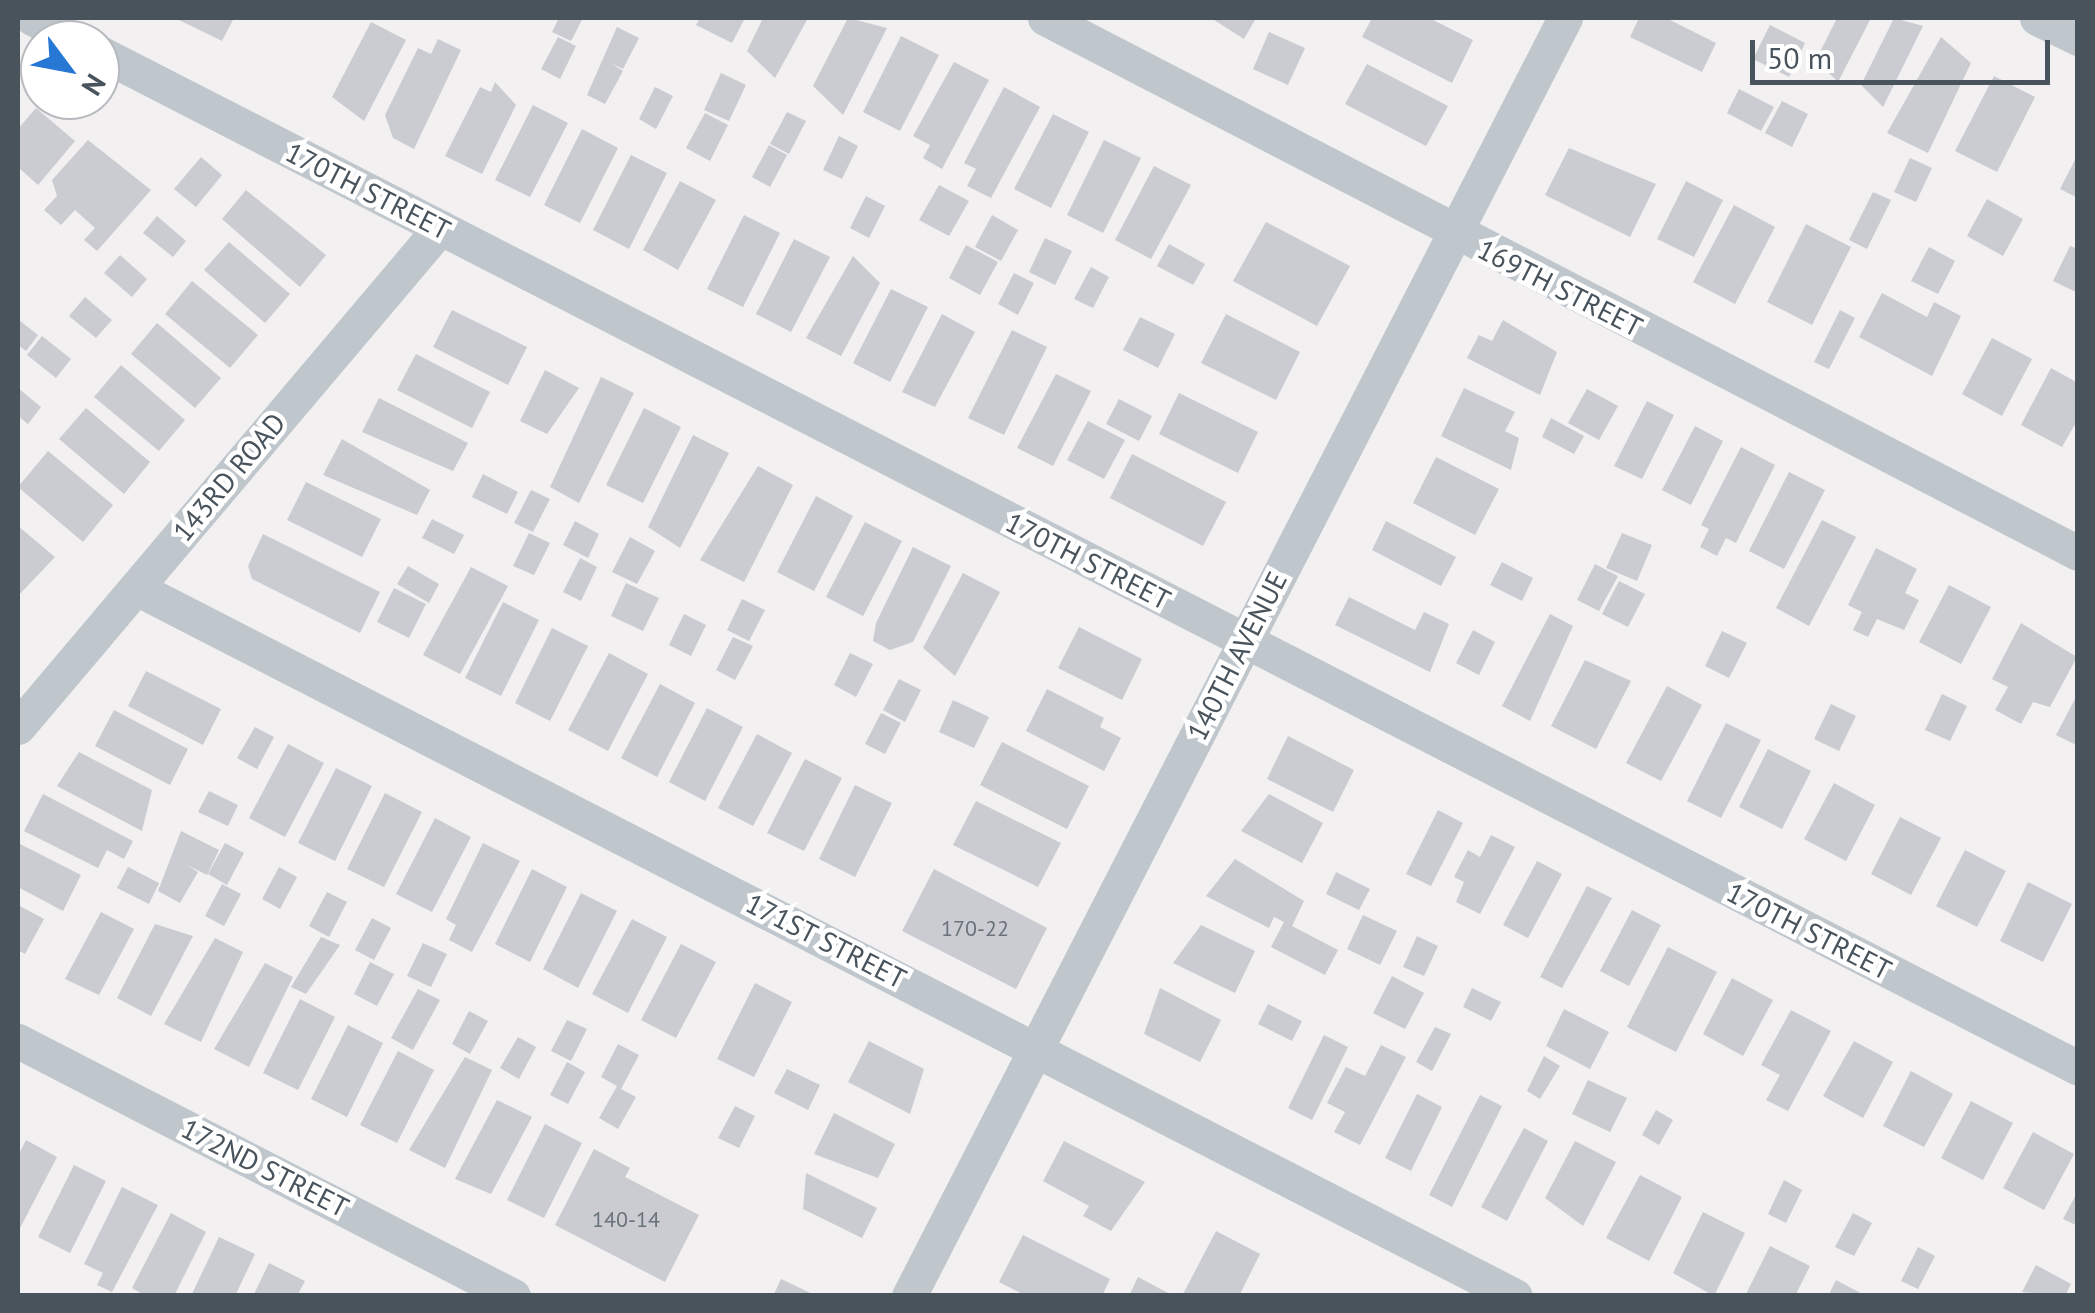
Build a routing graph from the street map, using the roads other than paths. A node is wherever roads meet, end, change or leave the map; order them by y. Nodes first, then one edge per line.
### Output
1 (1045, 18) edge
2 (1565, 18) edge
3 (2037, 18) edge
4 (2078, 38) edge
5 (120, 63) edge
6 (440, 228) junction
7 (1454, 234) junction
8 (2078, 553) edge
9 (136, 588) junction
10 (1244, 641) junction
11 (18, 726) edge
12 (18, 1042) edge
13 (1036, 1048) junction
14 (2078, 1068) edge
15 (513, 1296) edge
16 (910, 1296) edge
17 (1515, 1296) edge

1 - 7 street, 169TH STREET
2 - 7 street, 140TH AVENUE
3 - 4 street
5 - 6 street, 170TH STREET
6 - 9 street, 143RD ROAD
6 - 10 street, 170TH STREET
7 - 8 street, 169TH STREET
7 - 10 street, 140TH AVENUE
9 - 11 street, 143RD ROAD
9 - 13 street, 171ST STREET
10 - 13 street, 140TH AVENUE
10 - 14 street, 170TH STREET
12 - 15 street, 172ND STREET
13 - 16 street, 140TH AVENUE
13 - 17 street, 171ST STREET

